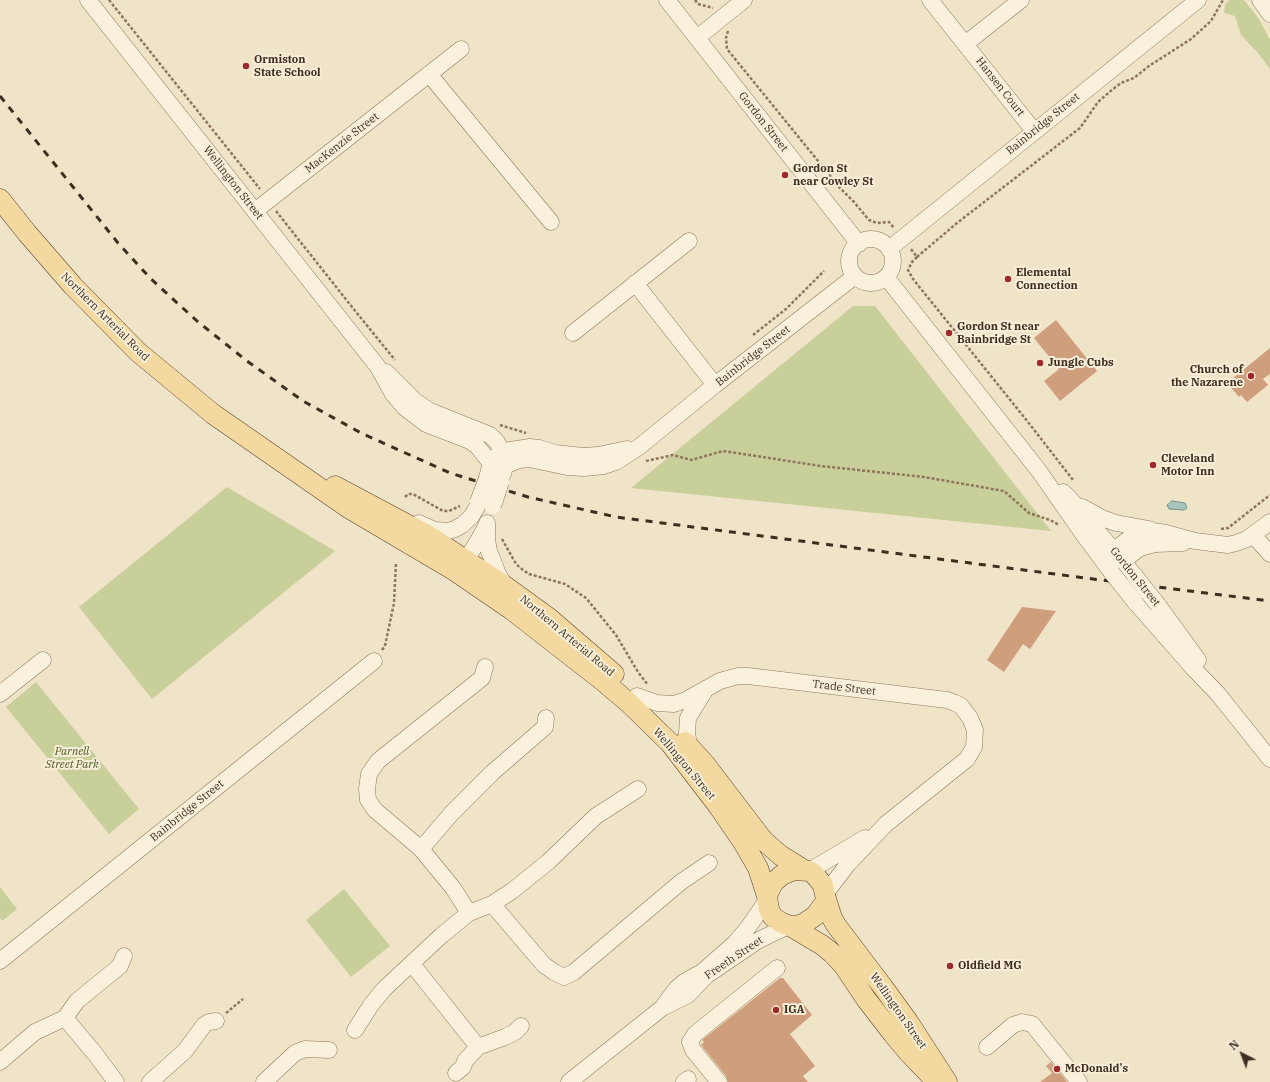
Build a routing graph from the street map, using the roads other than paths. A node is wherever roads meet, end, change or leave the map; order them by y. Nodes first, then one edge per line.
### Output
1 (88, 0) edge
2 (667, 0) edge
3 (744, 0) edge
4 (930, 0) edge
5 (1021, 0) edge
6 (1198, 0) edge
7 (1260, 0) edge
8 (1270, 14) edge
9 (697, 38) junction
10 (965, 44) junction
11 (461, 49) dead end
12 (429, 74) junction
13 (1034, 130) junction
14 (0, 199) edge
15 (255, 211) junction
16 (551, 222) dead end
17 (689, 241) dead end
18 (859, 244) junction
19 (889, 249) junction
20 (855, 276) junction
21 (886, 278) junction
22 (634, 283) junction
23 (573, 332) dead end
24 (378, 367) junction
25 (716, 386) junction
26 (503, 459) junction
27 (283, 461) junction
28 (489, 462) junction
29 (1040, 471) junction
30 (494, 480) junction
31 (330, 483) junction
32 (1071, 500) junction
33 (478, 505) junction
34 (487, 523) junction
35 (1154, 530) junction
36 (1264, 530) edge
37 (1195, 541) junction
38 (1270, 554) edge
39 (1119, 556) junction
40 (460, 562) junction
41 (1109, 569) junction
42 (505, 586) junction
43 (43, 660) dead end
44 (374, 661) road end
45 (485, 667) dead end
46 (706, 689) junction
47 (645, 692) junction
48 (0, 694) edge
49 (1218, 694) junction
50 (546, 718) dead end
51 (689, 746) junction
52 (1270, 759) edge
53 (638, 789) dead end
54 (886, 824) junction
55 (420, 849) junction
56 (709, 863) dead end
57 (806, 870) junction
58 (825, 896) junction
59 (767, 898) junction
60 (492, 904) junction
61 (469, 913) junction
62 (789, 926) junction
63 (124, 956) dead end
64 (0, 961) edge
65 (412, 964) junction
66 (777, 968) dead end
67 (662, 1008) junction
68 (65, 1018) junction
69 (216, 1021) road end
70 (521, 1026) dead end
71 (356, 1030) dead end
72 (990, 1044) dead end
73 (478, 1047) junction
74 (329, 1050) dead end
75 (0, 1062) edge
76 (456, 1073) dead end
77 (576, 1080) edge
78 (116, 1082) edge
79 (150, 1082) edge
80 (264, 1082) edge
81 (719, 1082) edge
82 (938, 1082) edge
83 (947, 1082) edge
84 (1079, 1082) edge

1 - 15 street, Wellington Street
2 - 9 street, Gordon Street
3 - 9 street
4 - 10 street, Hansen Court
5 - 10 street
6 - 13 street, Bainbridge Street
7 - 8 street
9 - 18 street, Gordon Street
10 - 13 street, Hansen Court
11 - 12 street, MacKenzie Street
12 - 15 street, MacKenzie Street
12 - 16 street
13 - 19 street, Bainbridge Street
14 - 27 main road, Northern Arterial Road
15 - 24 street, Wellington Street
17 - 22 street
18 - 19 street
18 - 20 street
19 - 21 street
20 - 21 street
20 - 25 street, Bainbridge Street
21 - 29 street, Gordon Street
22 - 23 street
22 - 25 street
24 - 26 street, Wellington Street
24 - 28 street, Wellington Street
25 - 26 street, Bainbridge Street
26 - 28 street
26 - 30 street
27 - 31 main road, Northern Arterial Road
27 - 40 main road, Northern Arterial Road
28 - 30 street
29 - 32 street, Gordon Street
29 - 41 street, Gordon Street
30 - 33 street, bridge
31 - 33 street
31 - 40 main road, Northern Arterial Road
32 - 35 street
32 - 39 street, Gordon Street
33 - 34 street
33 - 40 street
34 - 40 street
34 - 42 street
35 - 37 street
35 - 39 street
36 - 37 street
36 - 38 street
37 - 39 street
39 - 41 street
39 - 49 street, Gordon Street, bridge
40 - 42 main road, Northern Arterial Road
40 - 59 main road, Wellington Street
41 - 49 street, Gordon Street, bridge
42 - 47 main road, Northern Arterial Road
43 - 48 street
44 - 64 street, Bainbridge Street
45 - 55 street
46 - 47 street, Trade Street
46 - 51 street
46 - 54 street, Trade Street
47 - 51 main road, Northern Arterial Road
49 - 52 street, Gordon Street
50 - 55 street
51 - 57 main road, Northern Arterial Road
53 - 60 street
54 - 57 street
54 - 58 street
55 - 61 street
56 - 60 street
57 - 58 main road
57 - 59 main road
58 - 62 main road
58 - 83 main road, Wellington Street
59 - 62 main road
59 - 67 street, Freeth Street
60 - 61 street
61 - 65 street
62 - 67 street, Freeth Street
62 - 82 main road, Wellington Street
63 - 68 street
65 - 71 street
65 - 73 street
66 - 81 street
67 - 77 street, Freeth Street
68 - 75 street
68 - 78 street
69 - 79 street
70 - 73 street
72 - 84 street
73 - 76 street
74 - 80 street

